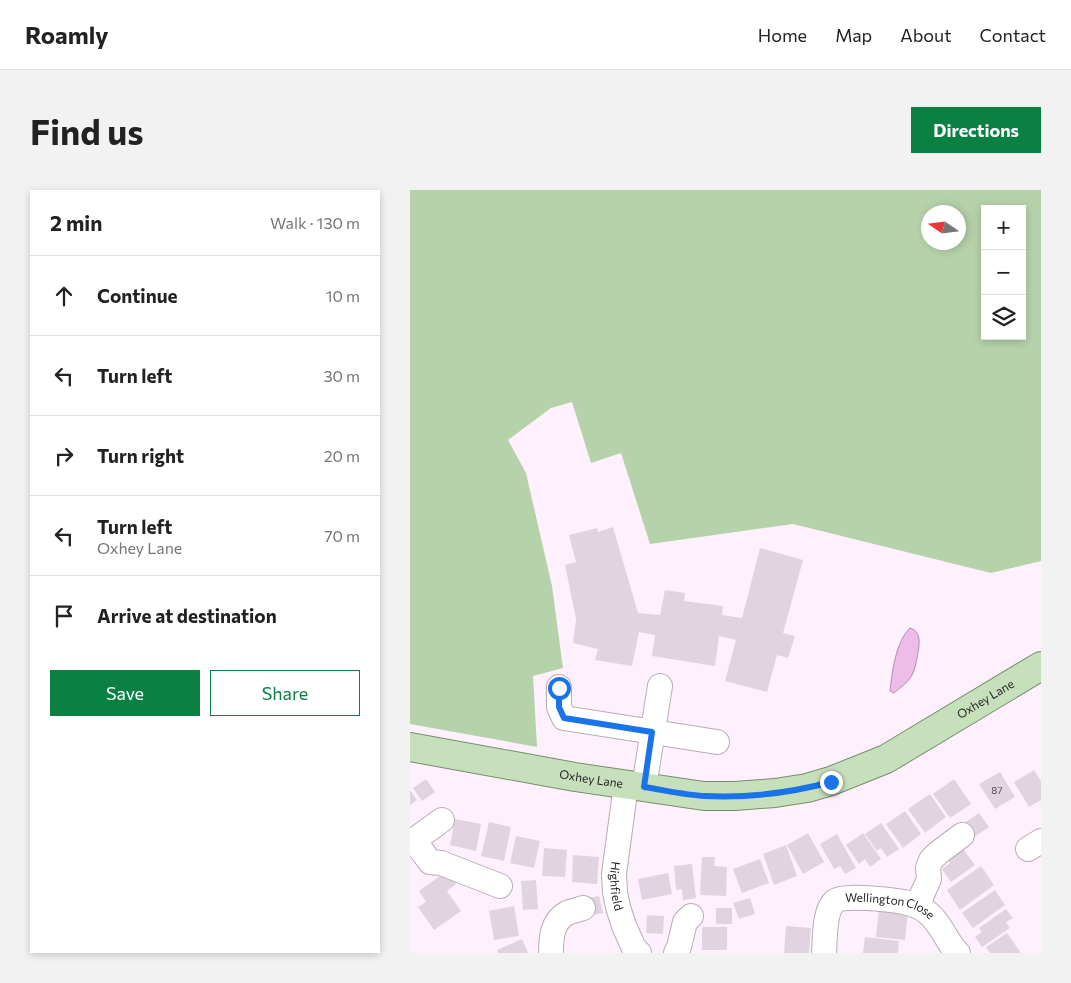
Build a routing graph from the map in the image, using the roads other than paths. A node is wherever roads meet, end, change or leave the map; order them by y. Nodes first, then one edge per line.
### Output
1 (1041, 666) edge
2 (660, 686) dead end
3 (559, 688) dead end
4 (652, 732) junction
5 (717, 742) dead end
6 (410, 747) edge
7 (635, 786) junction
8 (442, 820) dead end
9 (962, 835) dead end
10 (412, 842) edge
11 (500, 886) dead end
12 (917, 906) junction
13 (583, 908) dead end
14 (691, 916) dead end
15 (955, 950) edge
16 (633, 951) edge
17 (551, 953) edge
18 (676, 953) edge
19 (824, 953) edge

1 - 7 main road, Oxhey Lane
2 - 4 street, Highfield
3 - 4 street
4 - 5 street
4 - 7 street, Highfield
6 - 7 main road, Oxhey Lane
7 - 16 street, Highfield
8 - 10 street
9 - 12 street
10 - 11 street
12 - 15 street, Wellington Close
12 - 19 street, Wellington Close
13 - 17 street
14 - 18 street

